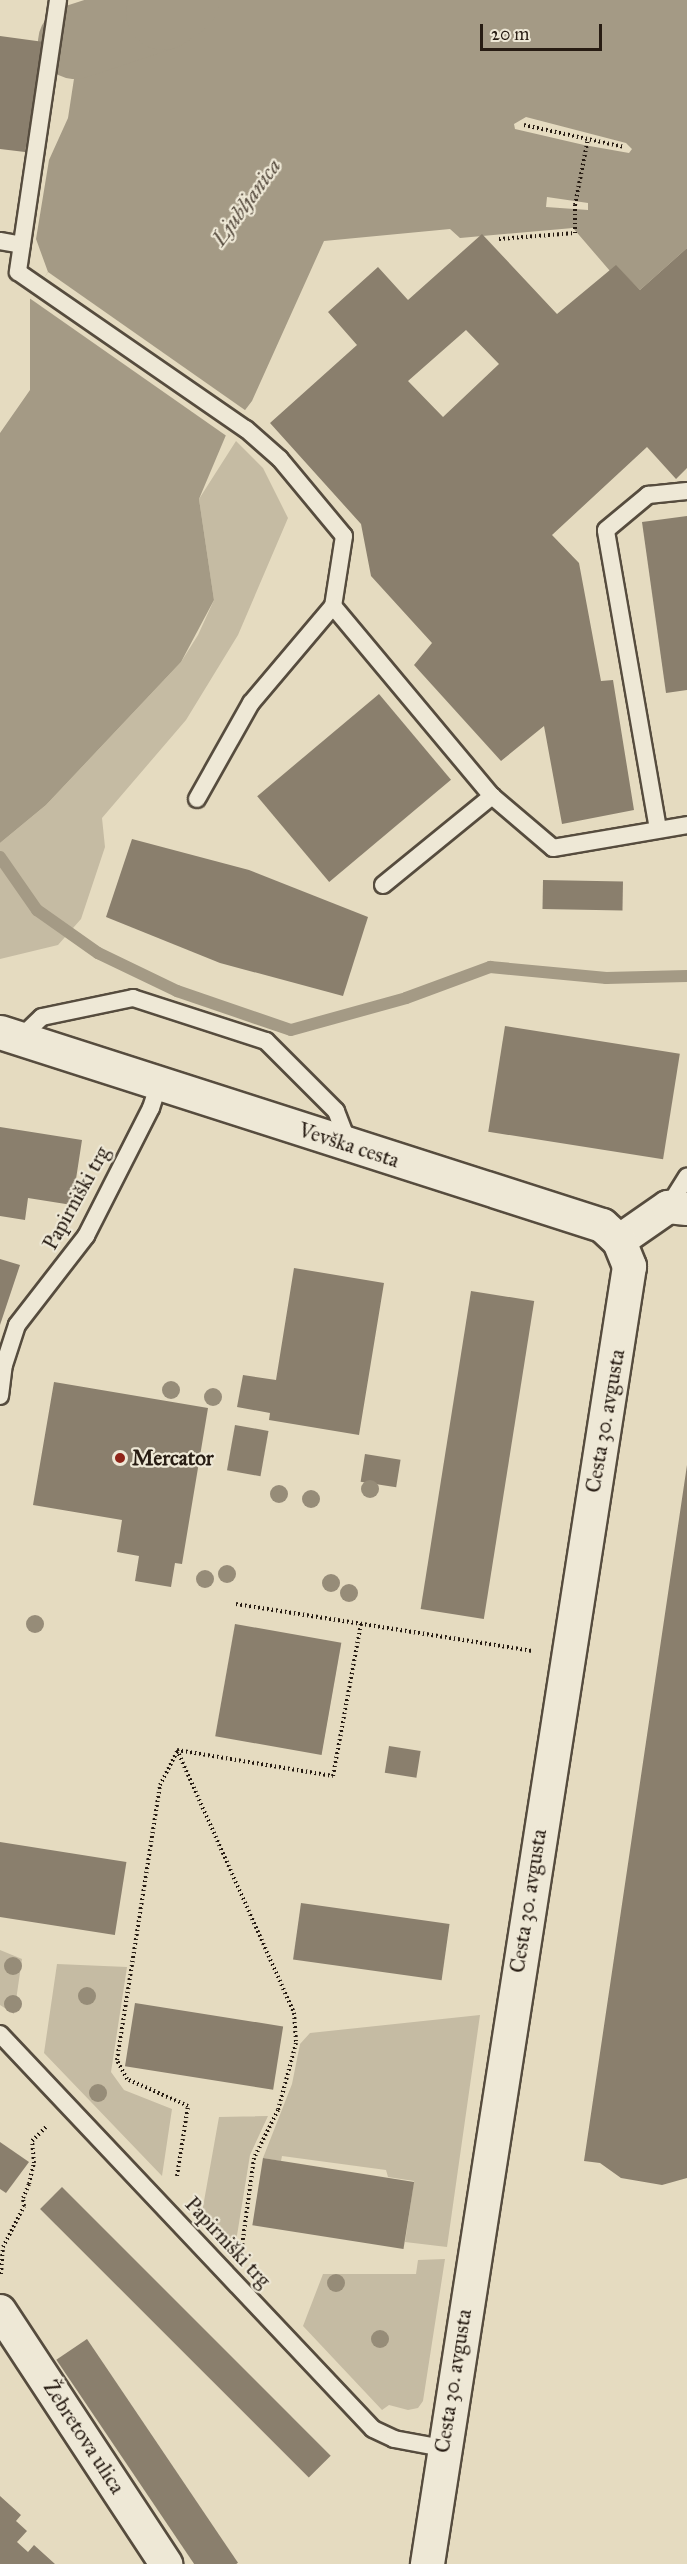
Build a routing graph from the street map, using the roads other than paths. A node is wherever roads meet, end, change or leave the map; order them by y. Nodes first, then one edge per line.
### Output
1 (58, 0) edge
2 (0, 242) edge
3 (22, 245) junction
4 (687, 491) edge
5 (333, 606) junction
6 (492, 796) junction
7 (197, 799) dead end
8 (687, 825) edge
9 (658, 830) junction
10 (383, 885) dead end
11 (10, 1035) edge
12 (159, 1083) junction
13 (348, 1144) junction
14 (687, 1176) edge
15 (677, 1208) edge
16 (619, 1240) junction
17 (0, 1396) edge
18 (0, 2034) edge
19 (0, 2311) edge
20 (443, 2448) junction
21 (166, 2564) edge
22 (427, 2564) edge

1 - 3 lane
2 - 3 lane
3 - 5 lane
4 - 9 lane
5 - 6 lane
5 - 7 lane
6 - 9 lane
6 - 10 lane
8 - 9 lane
11 - 12 street, Vevška cesta
11 - 13 lane
12 - 13 street, Vevška cesta
12 - 17 lane, Papirniški trg
13 - 16 street, Vevška cesta
14 - 15 lane
15 - 16 street
16 - 20 street, Cesta 30. avgusta
18 - 20 lane, Papirniški trg
19 - 21 street, Žebretova ulica
20 - 22 street, Cesta 30. avgusta

